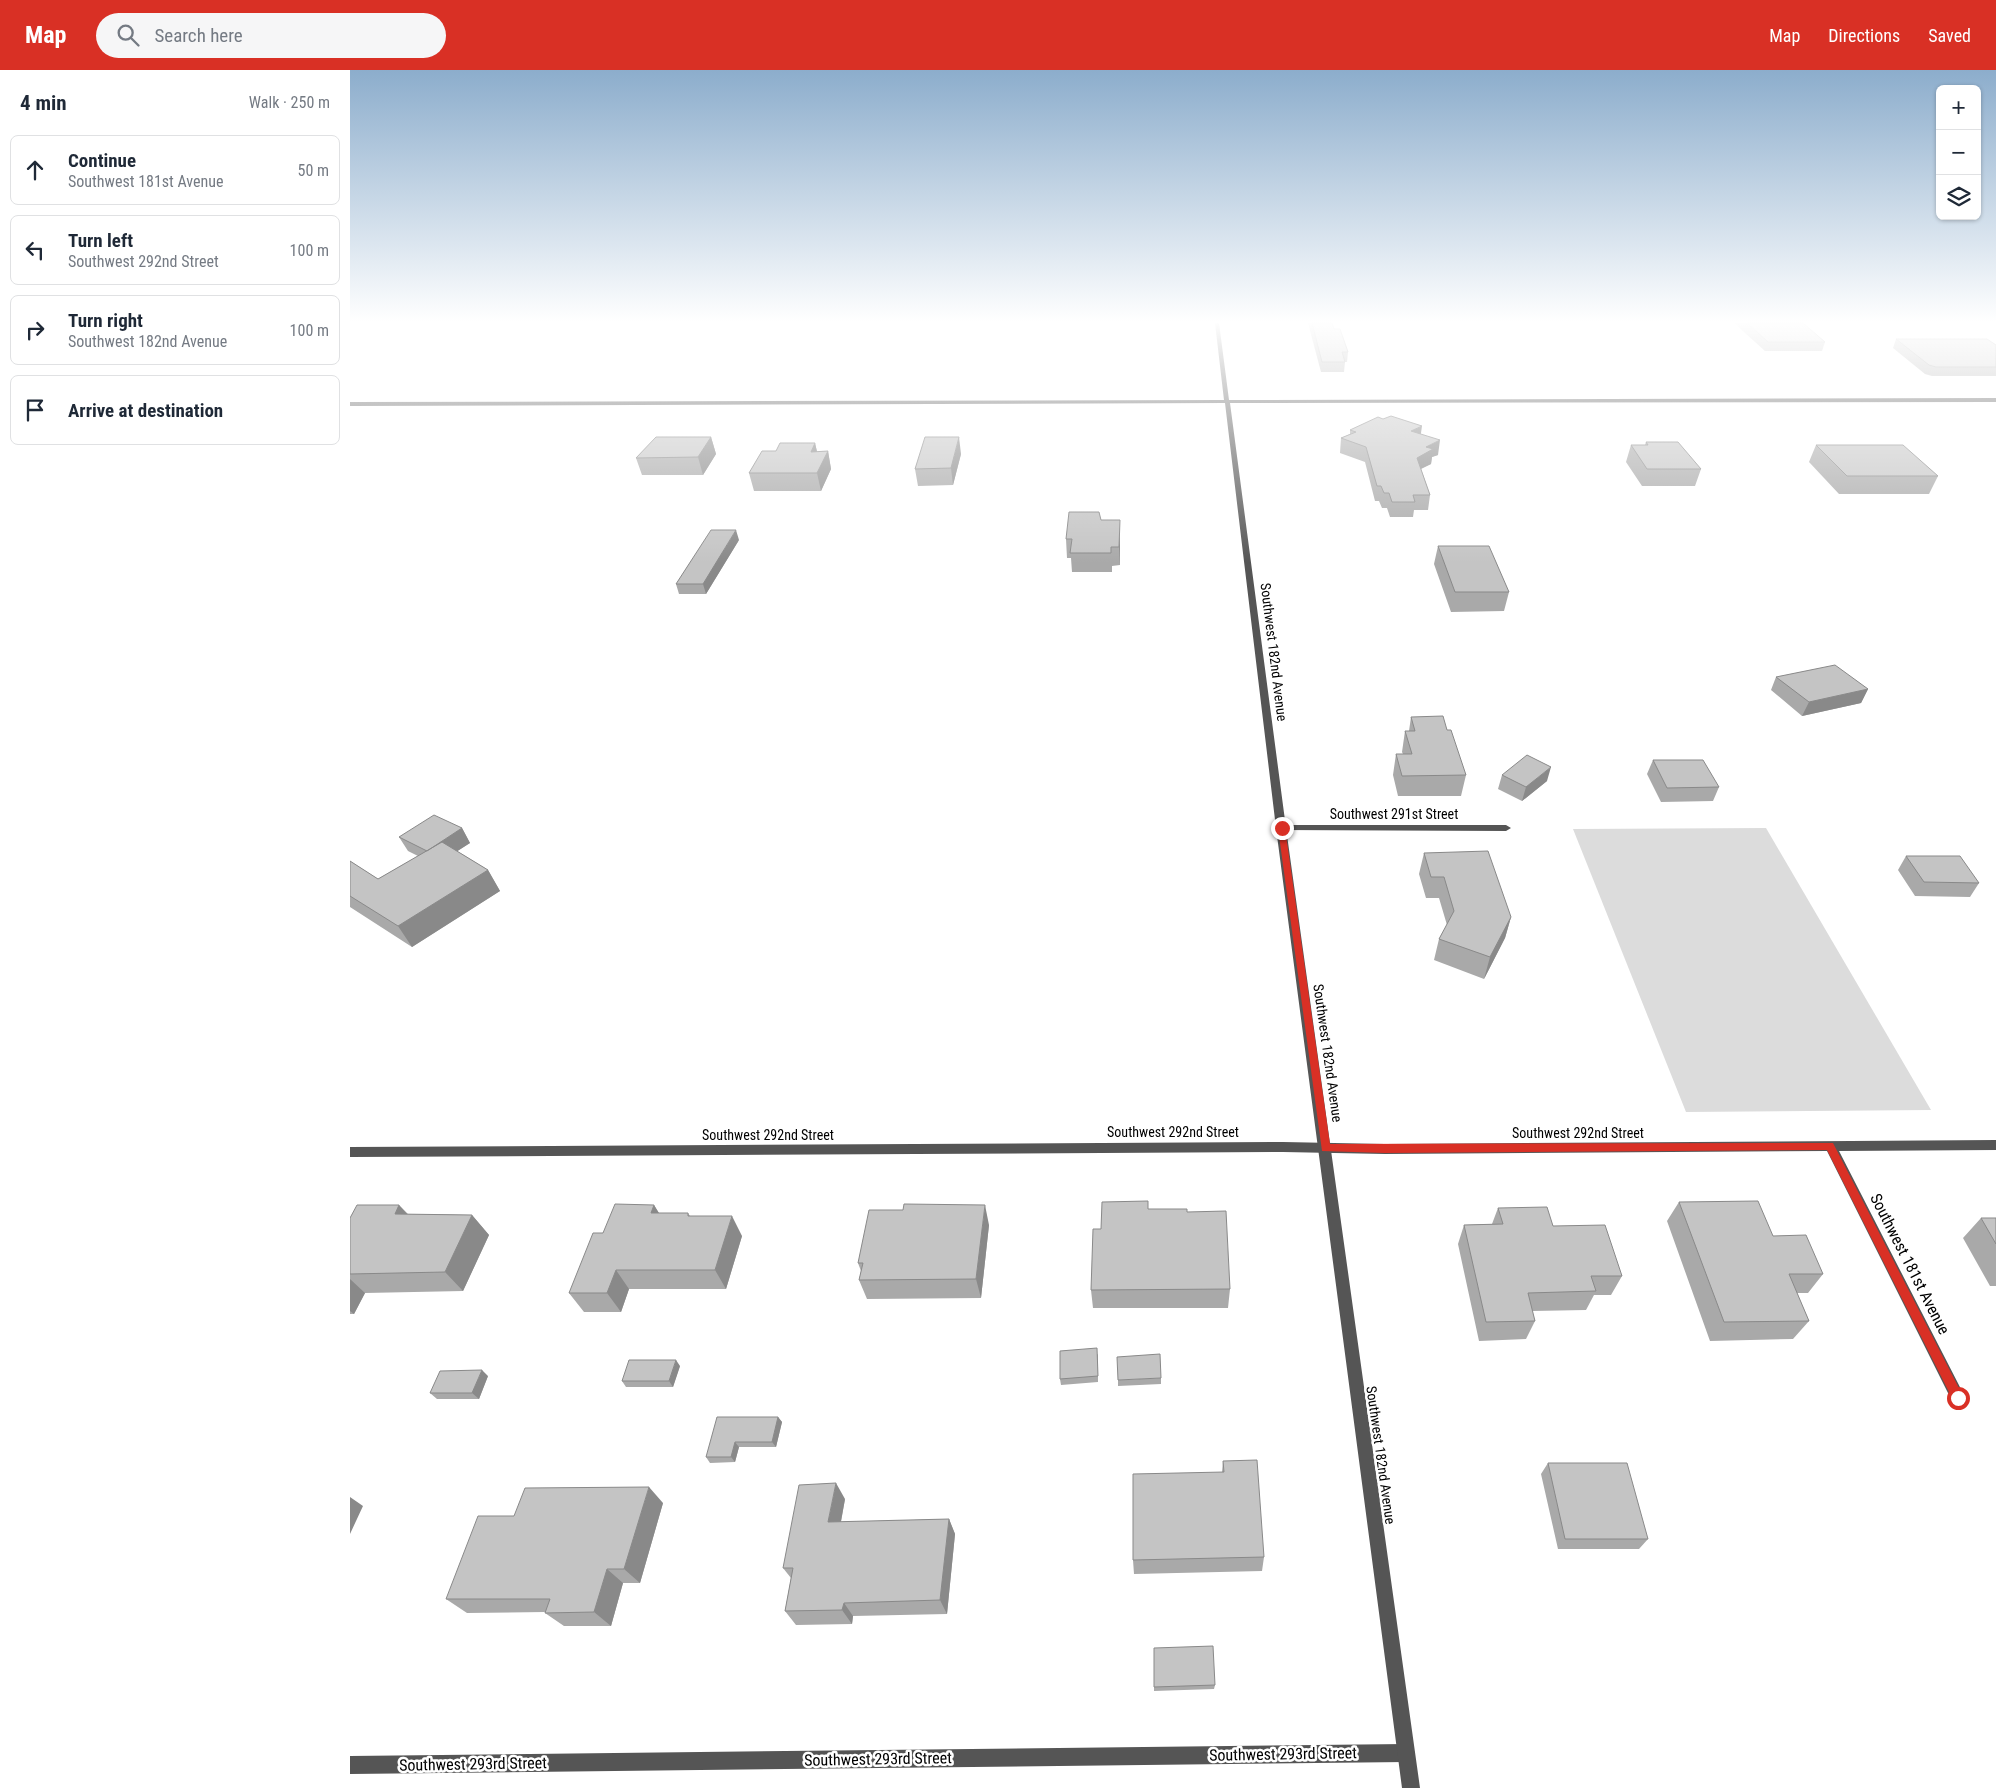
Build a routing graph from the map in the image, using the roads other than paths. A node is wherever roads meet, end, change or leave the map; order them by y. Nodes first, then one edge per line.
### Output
1 (712, 403) edge
2 (1226, 403) edge
3 (350, 404) edge
4 (1282, 828) junction
5 (1506, 828) dead end
6 (1996, 1145) edge
7 (1830, 1146) junction
8 (1325, 1148) junction
9 (350, 1152) edge
10 (1958, 1398) dead end
11 (1406, 1753) junction
12 (350, 1765) edge
13 (1411, 1788) edge

1 - 3 street
2 - 4 street, Southwest 182nd Avenue
4 - 5 street, Southwest 291st Street
4 - 8 street, Southwest 182nd Avenue
6 - 7 street, Southwest 292nd Street
7 - 8 street, Southwest 292nd Street
7 - 10 street, Southwest 181st Avenue
8 - 9 street, Southwest 292nd Street
8 - 11 street, Southwest 182nd Avenue
11 - 12 street, Southwest 293rd Street
11 - 13 street, Southwest 182nd Avenue

